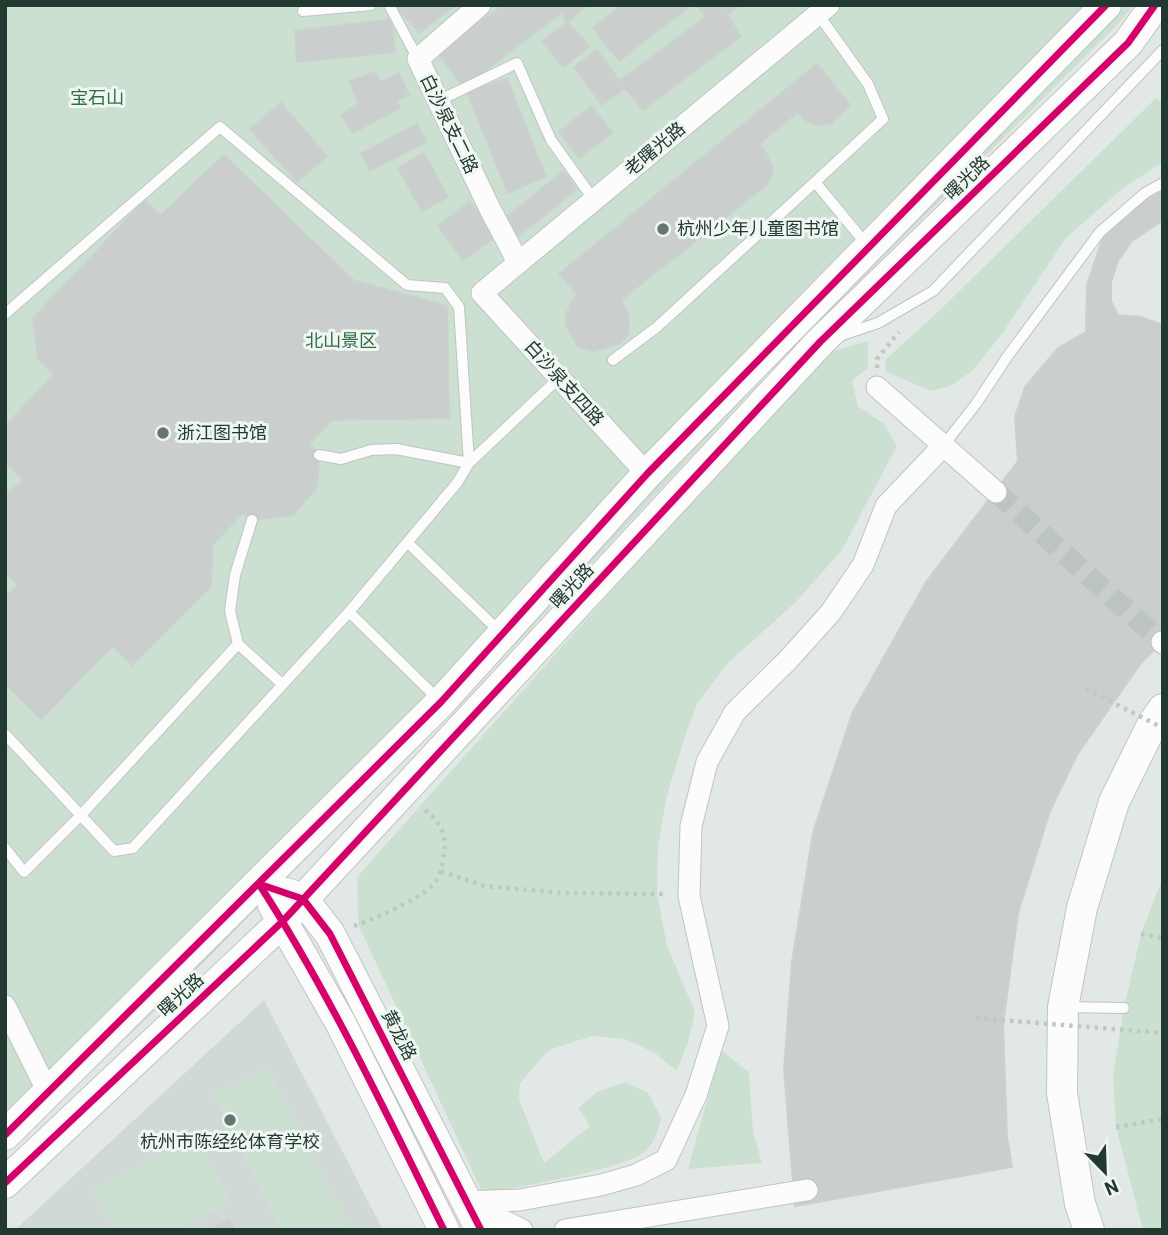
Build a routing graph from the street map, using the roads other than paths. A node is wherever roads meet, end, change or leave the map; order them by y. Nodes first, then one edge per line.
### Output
1 (371, 5) edge
2 (389, 5) edge
3 (480, 5) edge
4 (1106, 5) edge
5 (1155, 5) edge
6 (823, 10) edge
7 (303, 11) dead end
8 (1163, 50) edge
9 (418, 59) junction
10 (438, 101) junction
11 (816, 182) junction
12 (1163, 183) edge
13 (594, 200) junction
14 (869, 247) junction
15 (518, 262) junction
16 (481, 293) joint
17 (5, 314) edge
18 (820, 342) junction
19 (612, 360) dead end
20 (559, 378) junction
21 (877, 387) road end
22 (943, 446) junction
23 (318, 455) dead end
24 (469, 463) junction
25 (646, 474) junction
26 (996, 492) tunnel mouth
27 (251, 520) dead end
28 (408, 544) junction
29 (349, 612) junction
30 (503, 635) junction
31 (238, 644) junction
32 (282, 684) junction
33 (441, 702) junction
34 (1159, 720) edge
35 (5, 734) edge
36 (80, 815) junction
37 (5, 848) edge
38 (259, 884) junction
39 (303, 899) junction
40 (283, 921) junction
41 (5, 1006) edge
42 (1063, 1007) junction
43 (1124, 1008) dead end
44 (49, 1094) junction
45 (5, 1135) edge
46 (5, 1183) edge
47 (807, 1190) dead end
48 (466, 1202) junction
49 (444, 1230) edge
50 (481, 1230) edge
51 (522, 1230) edge
52 (565, 1230) edge
53 (1089, 1230) edge

1 - 7 lane
2 - 9 lane
3 - 9 street, 白沙泉支二路
4 - 14 main road, 曙光路
5 - 18 main road, 曙光路
6 - 11 lane
6 - 13 street, 老曙光路
8 - 18 lane
9 - 10 street, 白沙泉支二路
10 - 13 lane
10 - 15 street, 白沙泉支二路
11 - 14 lane
11 - 19 lane
12 - 22 lane
13 - 15 street, 老曙光路
14 - 25 main road, 曙光路
15 - 16 street, 老曙光路
16 - 20 street, 白沙泉支四路
17 - 24 lane
18 - 39 main road, 曙光路
20 - 24 lane
20 - 25 street, 白沙泉支四路
21 - 22 street
22 - 26 street
22 - 48 street
23 - 24 lane
24 - 28 lane
25 - 30 main road, 曙光路
27 - 31 lane
28 - 29 lane
28 - 30 lane
29 - 32 lane
29 - 33 lane
30 - 33 main road, 曙光路
31 - 32 lane
31 - 36 lane
32 - 36 lane
33 - 38 main road, 曙光路
34 - 42 main road
35 - 36 lane
36 - 37 lane
38 - 39 main road
38 - 40 main road
38 - 44 main road, 曙光路
39 - 40 main road, 曙光路
39 - 48 main road, 黄龙路
40 - 46 main road, 曙光路
40 - 49 main road
41 - 44 street
42 - 43 lane
42 - 53 main road
44 - 45 main road, 曙光路
47 - 52 street
48 - 50 main road, 黄龙路
48 - 51 street

